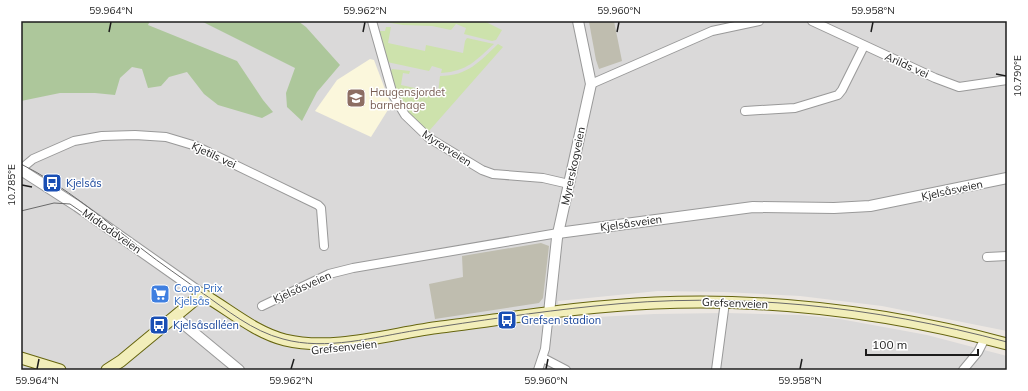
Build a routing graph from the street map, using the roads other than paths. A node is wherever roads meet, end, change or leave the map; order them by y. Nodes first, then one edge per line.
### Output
1 (372, 21) edge
2 (578, 21) edge
3 (759, 21) edge
4 (812, 21) edge
5 (864, 46) junction
6 (1007, 80) edge
7 (591, 84) junction
8 (745, 111) dead end
9 (21, 170) edge
10 (1007, 178) edge
11 (568, 184) junction
12 (558, 233) junction
13 (324, 246) dead end
14 (1007, 256) edge
15 (986, 257) dead end
16 (202, 294) junction
17 (725, 302) junction
18 (262, 306) dead end
19 (549, 313) junction
20 (175, 317) junction
21 (985, 338) junction
22 (1007, 344) edge
23 (21, 358) edge
24 (543, 358) junction
25 (60, 370) edge
26 (107, 370) edge
27 (239, 370) edge
28 (538, 370) edge
29 (566, 370) edge
30 (716, 370) edge
31 (963, 370) edge

1 - 11 street, Myrerveien
2 - 7 street, Myrerskogveien
3 - 7 street
4 - 5 street, Arilds vei
5 - 6 street, Arilds vei
5 - 8 street
7 - 11 street, Myrerskogveien
9 - 13 street, Kjetils vei
9 - 16 street, Midtoddveien
10 - 12 street, Kjelsåsveien
11 - 12 street, Myrerskogveien
12 - 18 street, Kjelsåsveien
12 - 19 street, Myrerskogveien
14 - 15 street
16 - 19 main road, Grefsenveien
16 - 20 main road
17 - 19 main road, Grefsenveien
17 - 21 main road, Grefsenveien
17 - 30 street
19 - 24 street
20 - 26 main road
20 - 27 street
21 - 22 main road, Grefsenveien
21 - 31 street
23 - 25 main road
24 - 28 street
24 - 29 street

